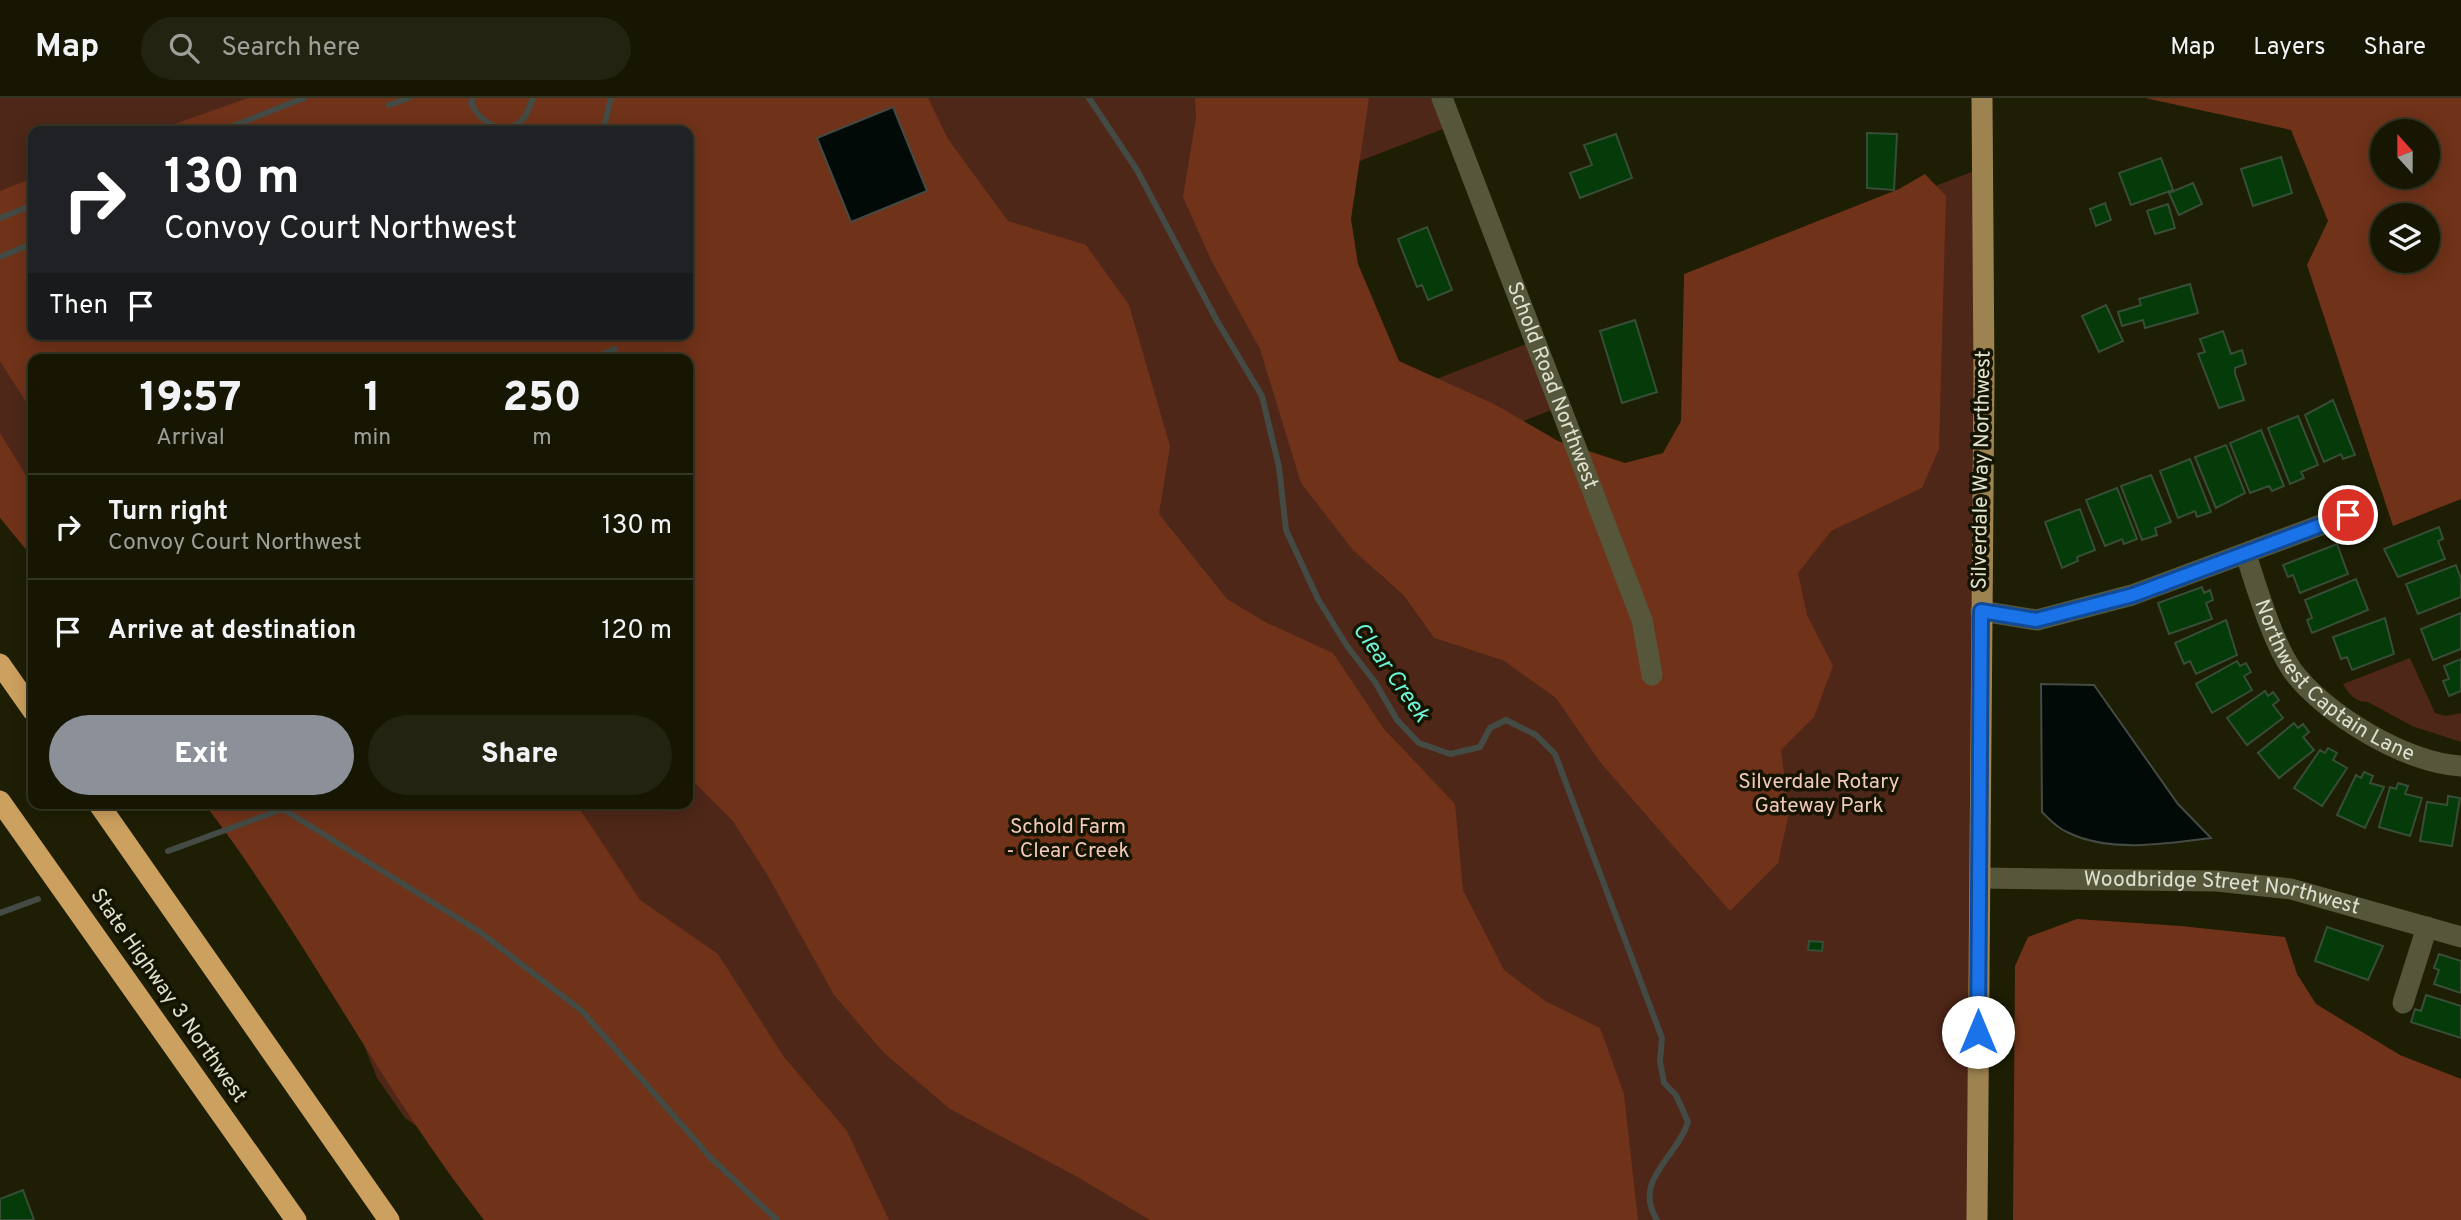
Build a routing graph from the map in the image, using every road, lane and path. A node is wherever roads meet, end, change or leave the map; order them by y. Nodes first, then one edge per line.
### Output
1 (1442, 98) edge
2 (1982, 98) edge
3 (2348, 515) dead end
4 (2246, 555) junction
5 (1981, 611) junction
6 (0, 664) edge
7 (1652, 675) dead end
8 (28, 704) edge
9 (2461, 766) edge
10 (0, 801) edge
11 (102, 809) edge
12 (1980, 878) junction
13 (2427, 927) junction
14 (2461, 937) edge
15 (2403, 1003) dead end
16 (296, 1220) edge
17 (389, 1220) edge
18 (1977, 1220) edge

1 - 7 street, Schold Road Northwest
2 - 5 main road, Silverdale Way Northwest
3 - 4 street
4 - 5 street
4 - 9 street, Northwest Captain Lane
5 - 12 main road, Silverdale Way Northwest
6 - 8 highway
10 - 16 highway, State Highway 3 Northwest
11 - 17 highway
12 - 13 street, Woodbridge Street Northwest
12 - 18 main road, Silverdale Way Northwest
13 - 14 street, Woodbridge Street Northwest
13 - 15 street

